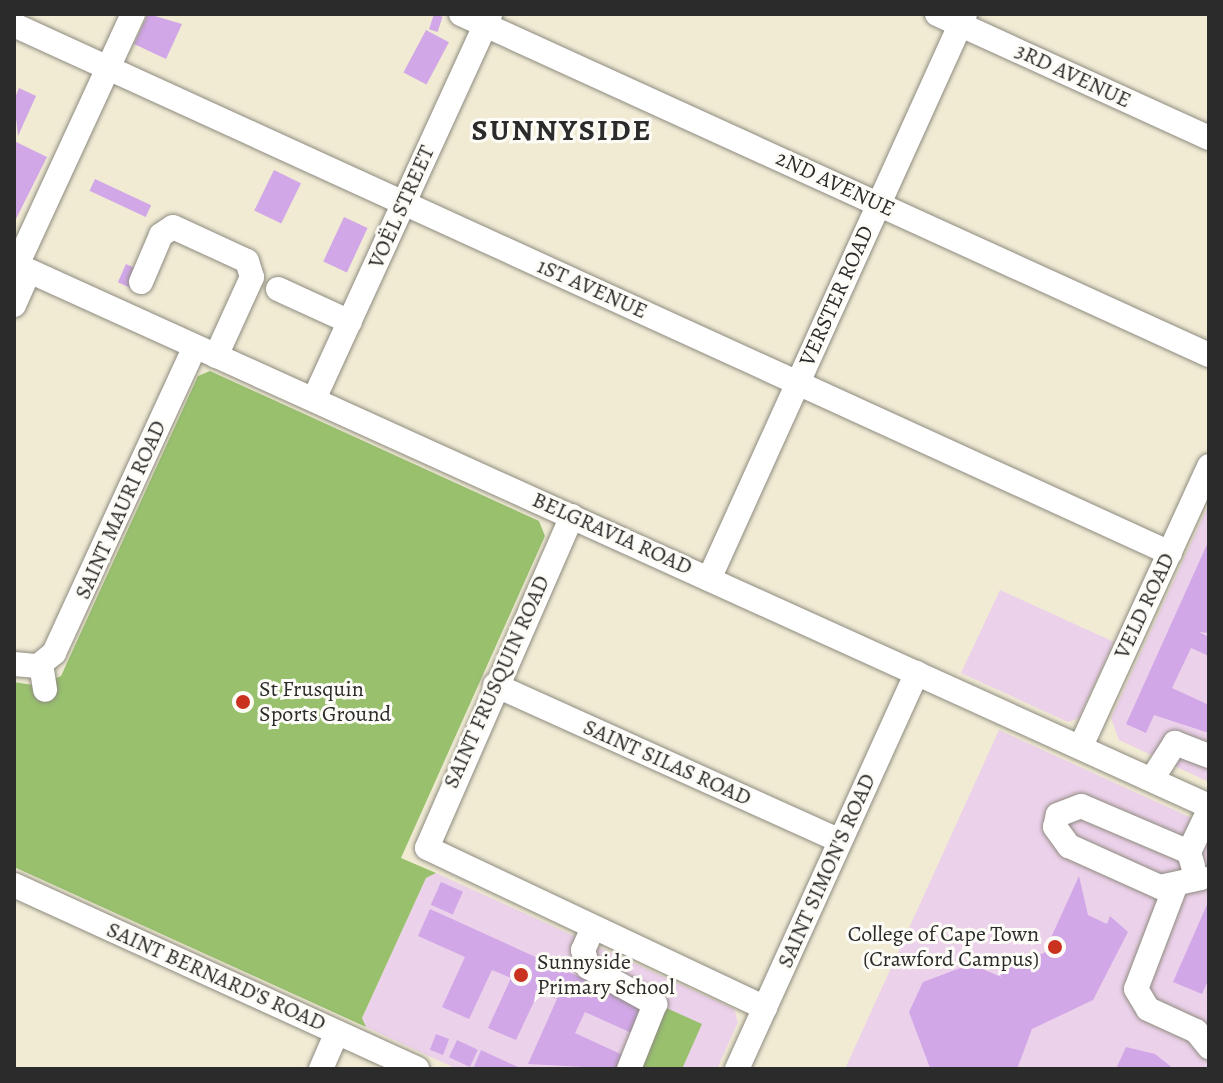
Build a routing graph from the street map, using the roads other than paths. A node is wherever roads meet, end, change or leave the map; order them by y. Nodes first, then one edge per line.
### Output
1 (133, 14) edge
2 (461, 14) edge
3 (937, 14) edge
4 (963, 19) edge
5 (488, 20) edge
6 (14, 25) edge
7 (108, 68) junction
8 (1209, 138) edge
9 (404, 204) junction
10 (879, 204) junction
11 (20, 267) edge
12 (141, 282) dead end
13 (278, 289) dead end
14 (14, 305) edge
15 (350, 322) junction
16 (206, 352) junction
17 (1209, 355) edge
18 (798, 383) junction
19 (314, 399) junction
20 (1209, 466) edge
21 (572, 516) junction
22 (1170, 553) junction
23 (709, 579) junction
24 (31, 665) edge
25 (917, 673) junction
26 (495, 685) junction
27 (45, 690) dead end
28 (1081, 746) junction
29 (1209, 756) edge
30 (1152, 779) junction
31 (1209, 808) edge
32 (839, 840) junction
33 (1189, 852) junction
34 (1205, 879) edge
35 (14, 885) edge
36 (1175, 887) junction
37 (592, 930) junction
38 (765, 1008) junction
39 (337, 1032) junction
40 (1209, 1047) edge
41 (321, 1069) edge
42 (417, 1069) edge
43 (629, 1069) edge
44 (737, 1069) edge

1 - 7 street
2 - 5 street, 2ND AVENUE
3 - 4 street, 3RD AVENUE
4 - 8 street, 3RD AVENUE
4 - 10 street, VERSTER ROAD
5 - 9 street, VOËL STREET
5 - 10 street, 2ND AVENUE
6 - 7 street, 1ST AVENUE
7 - 9 street, 1ST AVENUE
7 - 11 street
9 - 15 street, VOËL STREET
9 - 18 street, 1ST AVENUE
10 - 17 street, 2ND AVENUE
10 - 18 street, VERSTER ROAD
11 - 14 street
11 - 16 street, BELGRAVIA ROAD
12 - 16 street, SAINT MAURI ROAD
13 - 15 street
15 - 19 street, VOËL STREET
16 - 19 street, BELGRAVIA ROAD
16 - 24 street, SAINT MAURI ROAD
18 - 22 street, 1ST AVENUE
18 - 23 street, VERSTER ROAD
19 - 21 street, BELGRAVIA ROAD
20 - 22 street, VELD ROAD
21 - 23 street, BELGRAVIA ROAD
21 - 26 street, SAINT FRUSQUIN ROAD
22 - 28 street, VELD ROAD
23 - 25 street, BELGRAVIA ROAD
24 - 27 street
25 - 28 street, BELGRAVIA ROAD
25 - 32 street, SAINT SIMON'S ROAD
26 - 32 street, SAINT SILAS ROAD
26 - 37 street, SAINT FRUSQUIN ROAD
28 - 30 street, BELGRAVIA ROAD
29 - 30 street
30 - 31 street, BELGRAVIA ROAD
31 - 33 street
32 - 38 street, SAINT SIMON'S ROAD
33 - 34 street
33 - 36 street
34 - 36 street
35 - 39 street, SAINT BERNARD'S ROAD
36 - 40 street
37 - 38 street
37 - 43 street
38 - 44 street, SAINT SIMON'S ROAD
39 - 41 street
39 - 42 street, SAINT BERNARD'S ROAD

